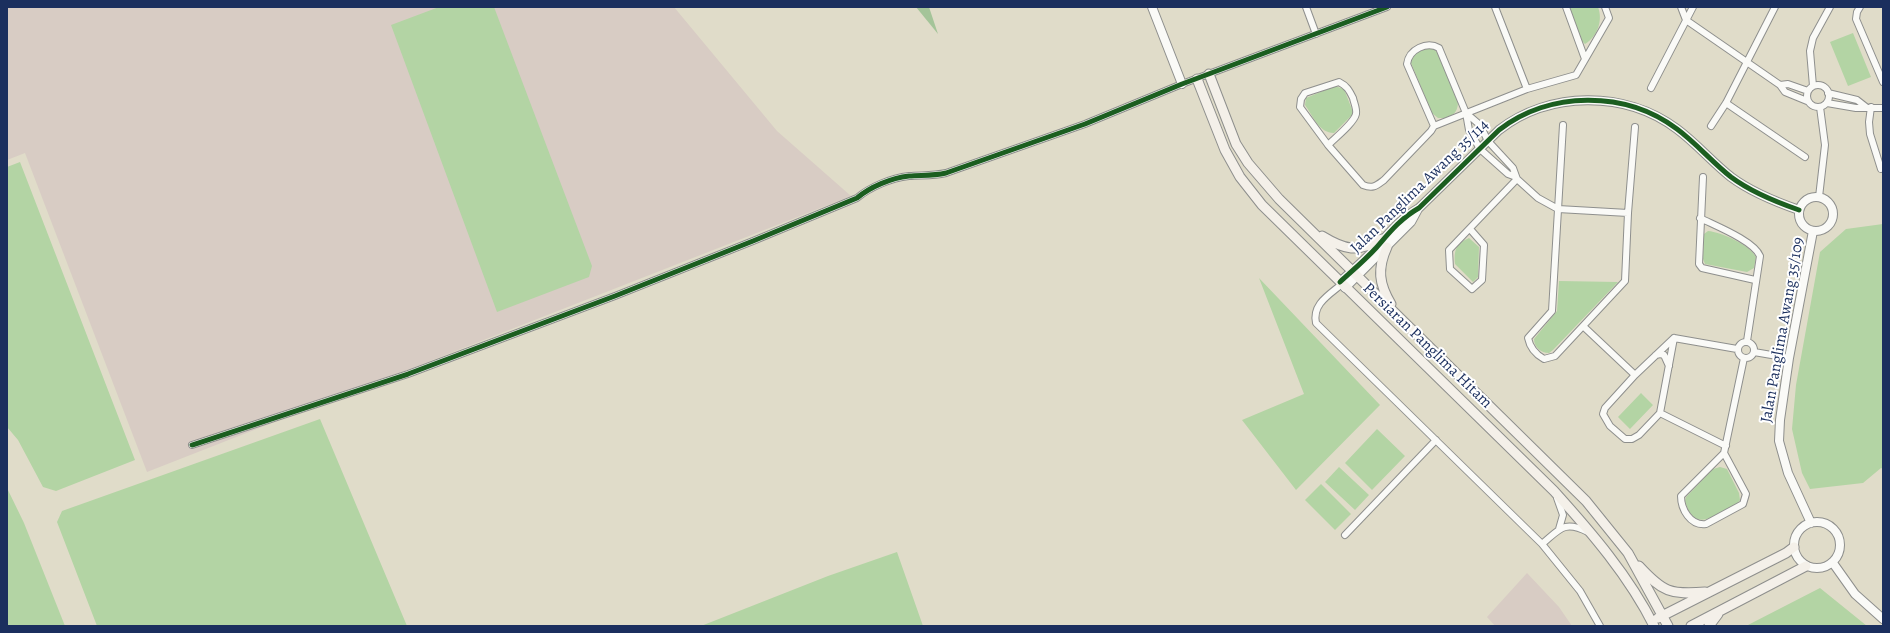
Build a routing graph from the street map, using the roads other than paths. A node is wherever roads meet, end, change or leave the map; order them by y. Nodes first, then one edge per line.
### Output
1 (1152, 7) edge
2 (1306, 7) edge
3 (1387, 7) edge
4 (1495, 7) edge
5 (1566, 7) edge
6 (1605, 7) edge
7 (1681, 7) edge
8 (1693, 7) edge
9 (1775, 7) edge
10 (1830, 7) edge
11 (1860, 7) edge
12 (1686, 20) junction
13 (1316, 34) junction
14 (1585, 59) junction
15 (1747, 61) junction
16 (1209, 74) junction
17 (1197, 78) junction
18 (1883, 82) edge
19 (1182, 84) junction
20 (1780, 85) junction
21 (1813, 86) junction
22 (1651, 88) dead end
23 (1527, 89) junction
24 (1808, 91) junction
25 (1828, 93) junction
26 (1808, 101) junction
27 (1726, 103) junction
28 (1827, 103) junction
29 (1820, 107) junction
30 (1869, 107) junction
31 (1883, 108) edge
32 (1466, 113) junction
33 (1562, 125) dead end
34 (1434, 126) junction
35 (1711, 126) dead end
36 (1635, 127) dead end
37 (1488, 141) junction
38 (1328, 145) junction
39 (1480, 149) junction
40 (1805, 158) dead end
41 (1881, 169) dead end
42 (1703, 177) dead end
43 (1517, 178) junction
44 (1819, 197) junction
45 (1558, 209) junction
46 (1799, 210) junction
47 (1628, 213) junction
48 (1700, 218) junction
49 (1470, 229) junction
50 (1310, 230) junction
51 (1814, 231) junction
52 (1384, 243) junction
53 (1354, 273) junction
54 (1755, 280) junction
55 (1342, 285) junction
56 (1397, 315) junction
57 (1583, 326) junction
58 (1674, 338) junction
59 (1747, 342) junction
60 (1737, 349) junction
61 (1754, 352) junction
62 (1654, 356) junction
63 (1744, 358) junction
64 (1789, 358) junction
65 (1669, 366) junction
66 (1635, 375) junction
67 (1660, 413) junction
68 (1436, 440) junction
69 (192, 445) dead end
70 (1725, 450) junction
71 (1554, 491) junction
72 (1811, 523) junction
73 (1559, 529) junction
74 (1593, 534) junction
75 (1345, 536) dead end
76 (1542, 544) junction
77 (1794, 547) junction
78 (1628, 553) junction
79 (1833, 563) junction
80 (1806, 566) junction
81 (1710, 591) junction
82 (1720, 611) junction
83 (1662, 615) junction
84 (1883, 619) edge
85 (1652, 623) edge
86 (1600, 626) edge
87 (1668, 626) edge
88 (1690, 626) edge
89 (1709, 626) edge

1 - 19 street
2 - 13 street
3 - 13 street
4 - 23 street
5 - 14 street
6 - 14 street
7 - 12 street
8 - 12 street
9 - 15 street
10 - 21 street
11 - 18 street
12 - 15 street
12 - 22 street
13 - 16 street
14 - 23 street
15 - 20 street
15 - 27 street
16 - 17 street
16 - 50 main road, Persiaran Panglima Hitam
17 - 19 street
17 - 55 main road, Persiaran Panglima Hitam
19 - 69 street
20 - 24 street
20 - 26 street
21 - 24 street
21 - 25 street
23 - 32 street
24 - 26 street
25 - 28 street
25 - 30 street
26 - 29 street
27 - 35 street
27 - 40 street
28 - 29 street
28 - 30 street
29 - 44 street
30 - 31 street
30 - 41 street
32 - 34 street
32 - 34 street
32 - 37 street
32 - 39 street
33 - 45 street
34 - 38 street
36 - 47 street
37 - 39 street, Jalan Panglima Awang 35/114
37 - 43 street
37 - 46 street, Jalan Panglima Awang 35/114
38 - 38 street
39 - 43 street
39 - 52 street, Jalan Panglima Awang 35/114
42 - 48 street
43 - 45 street
43 - 49 street
44 - 46 street
44 - 51 street
45 - 47 street
45 - 57 street
46 - 51 street
47 - 57 street
48 - 54 street
48 - 54 street
49 - 49 street
50 - 52 main road
50 - 53 main road, Persiaran Panglima Hitam
51 - 64 street, Jalan Panglima Awang 35/109
52 - 53 street, Jalan Panglima Awang 35/114
52 - 56 main road
53 - 55 street, Jalan Panglima Awang 35/114
53 - 56 main road, Persiaran Panglima Hitam
54 - 59 street
55 - 68 street
55 - 71 main road, Persiaran Panglima Hitam
56 - 78 main road, Persiaran Panglima Hitam
57 - 66 street
58 - 60 street
58 - 62 street
58 - 65 street
59 - 60 street
59 - 61 street
60 - 63 street
61 - 63 street
61 - 64 street
62 - 65 street
62 - 66 street
63 - 70 street
64 - 72 street, Jalan Panglima Awang 35/109
65 - 67 street
66 - 67 street
67 - 70 street
68 - 75 street
68 - 76 street
70 - 70 street
71 - 73 street
71 - 74 main road, Persiaran Panglima Hitam
72 - 77 street
72 - 79 street
73 - 74 street
73 - 76 street
74 - 85 main road, Persiaran Panglima Hitam
76 - 86 street
77 - 80 street
77 - 81 main road
78 - 81 main road
78 - 83 main road, Persiaran Panglima Hitam
79 - 80 street
79 - 84 street
80 - 82 main road
81 - 83 main road
82 - 88 main road
82 - 89 main road
83 - 85 main road
83 - 87 main road, Persiaran Panglima Hitam

